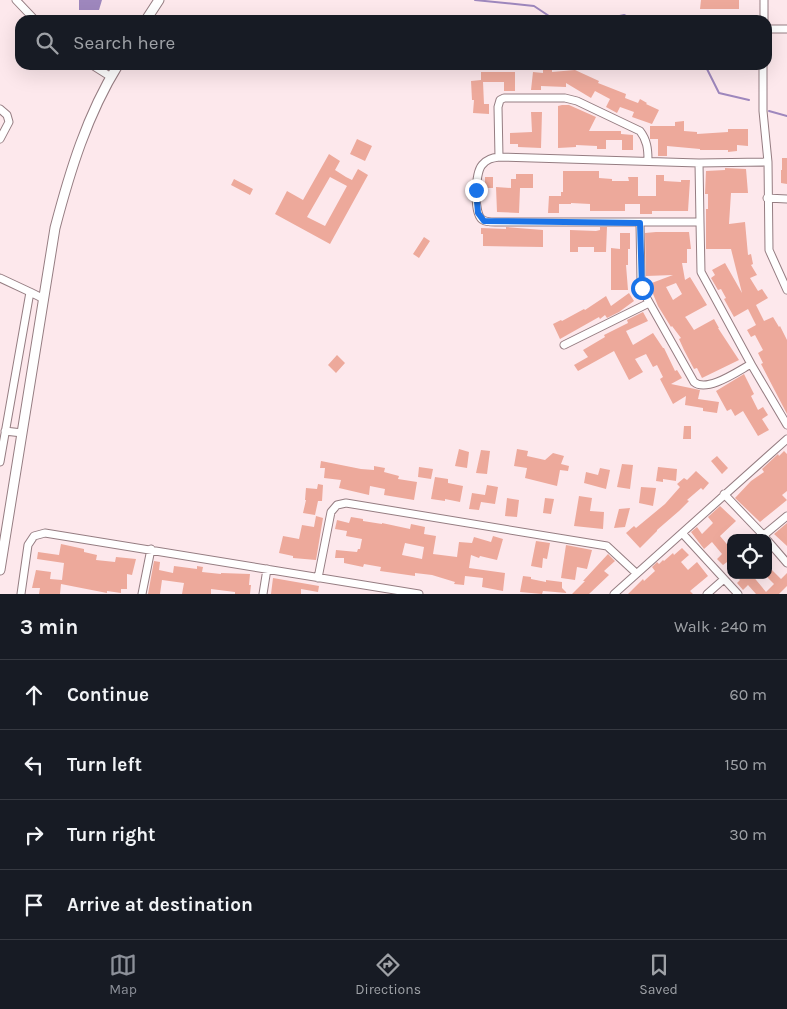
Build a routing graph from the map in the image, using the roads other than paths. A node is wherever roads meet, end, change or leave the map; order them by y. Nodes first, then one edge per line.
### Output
1 (16, 0) edge
2 (159, 0) edge
3 (764, 0) edge
4 (30, 15) edge
5 (149, 15) edge
6 (764, 15) edge
7 (772, 29) edge
8 (787, 30) edge
9 (101, 70) edge
10 (115, 70) edge
11 (763, 70) edge
12 (111, 76) junction
13 (0, 109) edge
14 (0, 139) edge
15 (499, 157) junction
16 (648, 160) junction
17 (768, 162) junction
18 (699, 163) junction
19 (767, 198) junction
20 (787, 199) edge
21 (700, 222) junction
22 (640, 223) junction
23 (0, 278) edge
24 (787, 290) edge
25 (30, 292) junction
26 (44, 299) junction
27 (649, 303) junction
28 (564, 345) dead end
29 (752, 364) junction
30 (3, 421) edge
31 (787, 425) edge
32 (5, 431) junction
33 (22, 433) junction
34 (787, 439) edge
35 (0, 462) edge
36 (724, 494) junction
37 (787, 516) edge
38 (682, 533) junction
39 (762, 534) edge
40 (770, 534) edge
41 (772, 545) edge
42 (151, 549) junction
43 (787, 563) edge
44 (267, 569) junction
45 (0, 570) edge
46 (636, 573) junction
47 (318, 578) junction
48 (724, 579) junction
49 (385, 591) edge
50 (21, 594) edge
51 (142, 594) edge
52 (263, 594) edge
53 (419, 594) edge
54 (614, 594) edge
55 (707, 594) edge
56 (738, 594) edge

1 - 4 street
2 - 5 street
3 - 6 street
7 - 8 street
9 - 12 street
10 - 12 street
11 - 17 street
12 - 26 street
13 - 14 street
15 - 16 street
15 - 16 street
15 - 22 street
16 - 18 street
17 - 18 street
17 - 19 street
18 - 21 street
19 - 20 street
19 - 24 street
21 - 22 street
21 - 29 street
22 - 27 street
23 - 25 street
25 - 26 street
25 - 30 street
26 - 33 street
27 - 28 street
27 - 29 street
29 - 31 street
30 - 32 street
32 - 33 street
32 - 35 street
33 - 45 street
34 - 36 street
36 - 38 street
36 - 39 street
37 - 40 street
38 - 46 street
38 - 48 street
41 - 43 street
42 - 44 street
42 - 50 street
42 - 51 street
44 - 47 street
44 - 52 street
46 - 47 street
46 - 54 street
47 - 49 street
48 - 55 street
48 - 56 street
49 - 53 street

